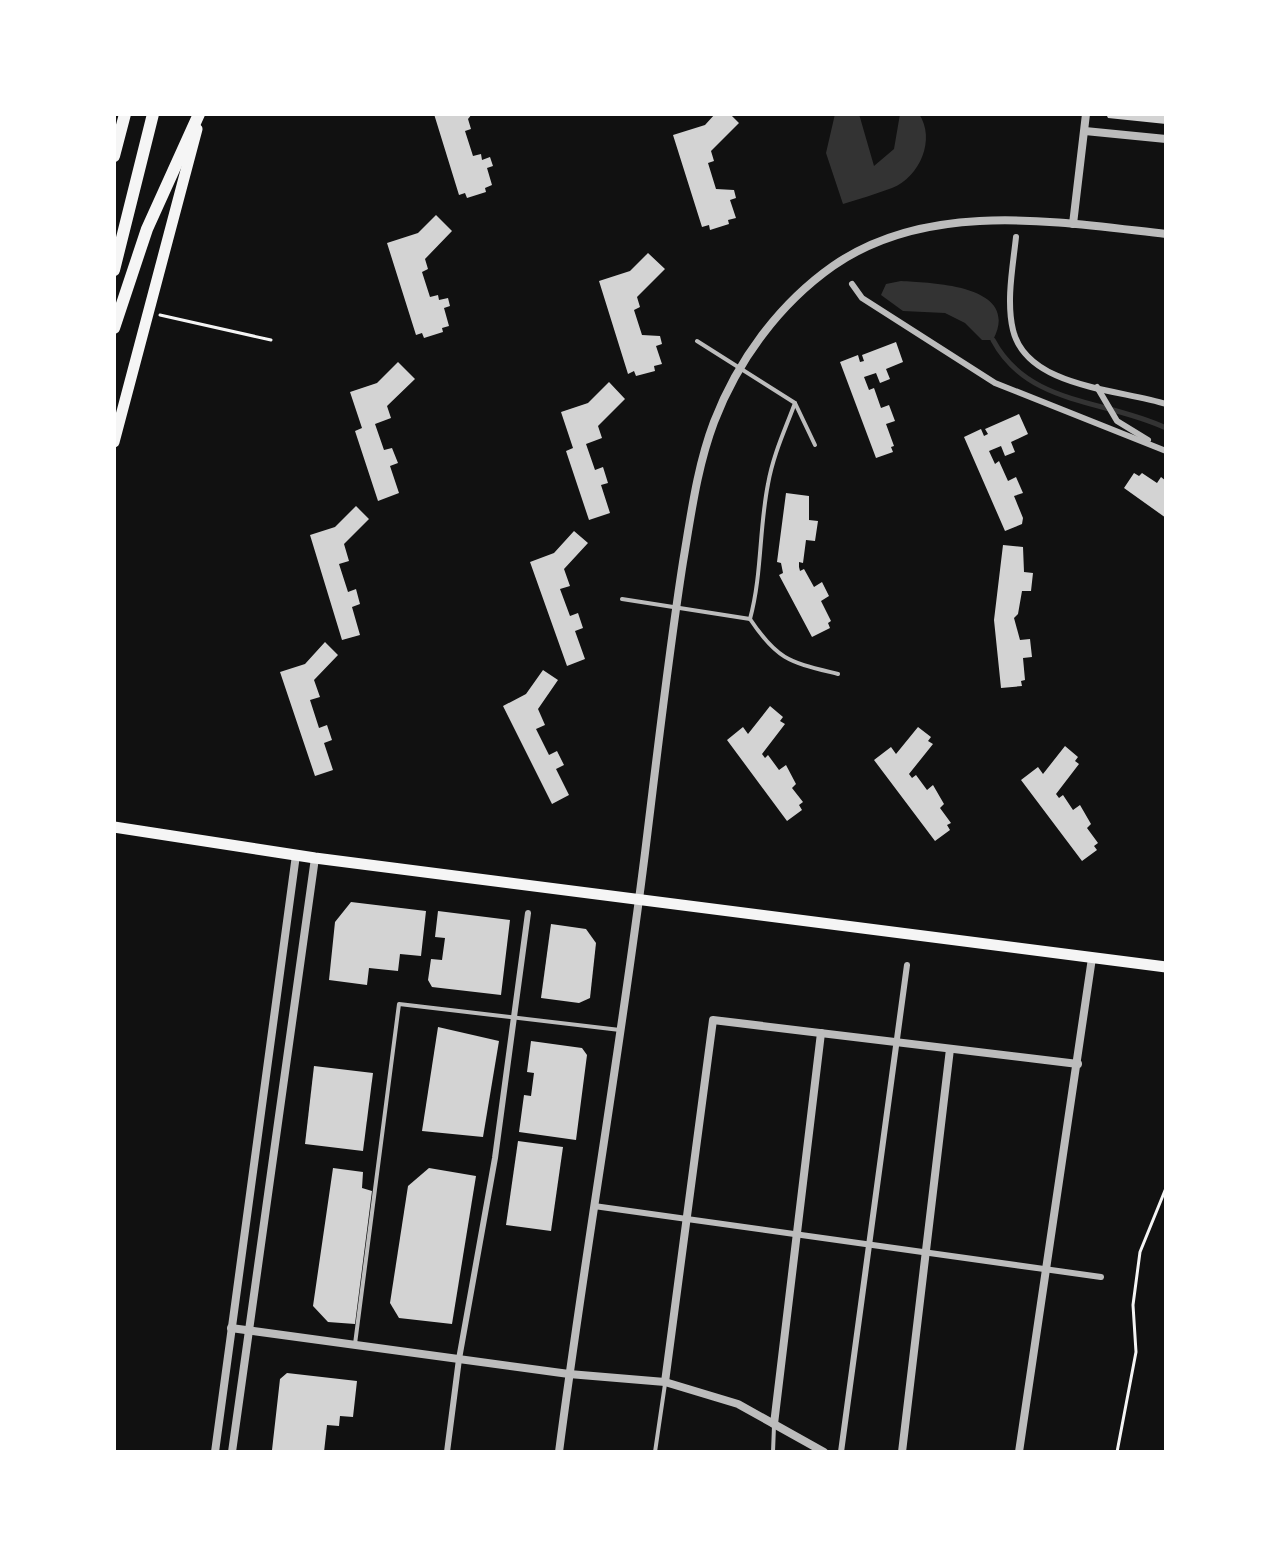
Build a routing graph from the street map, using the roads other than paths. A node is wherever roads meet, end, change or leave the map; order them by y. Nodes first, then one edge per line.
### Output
1 (125, 114) edge
2 (153, 114) edge
3 (200, 114) edge
4 (1086, 114) edge
5 (1085, 131) junction
6 (1166, 139) edge
7 (114, 156) edge
8 (1073, 224) junction
9 (1166, 234) edge
10 (1016, 237) dead end
11 (114, 270) edge
12 (852, 284) dead end
13 (114, 328) edge
14 (697, 341) dead end
15 (739, 371) junction
16 (1097, 387) junction
17 (795, 403) junction
18 (1166, 404) edge
19 (114, 442) edge
20 (815, 445) dead end
21 (1166, 451) edge
22 (622, 599) dead end
23 (676, 606) junction
24 (750, 619) junction
25 (838, 674) dead end
26 (114, 827) edge
27 (296, 855) junction
28 (315, 858) junction
29 (291, 892) junction
30 (310, 893) junction
31 (639, 899) junction
32 (528, 913) dead end
33 (1092, 958) junction
34 (907, 965) dead end
35 (1166, 967) edge
36 (514, 1017) junction
37 (620, 1030) junction
38 (821, 1033) junction
39 (896, 1042) junction
40 (950, 1049) junction
41 (1078, 1064) junction
42 (593, 1206) junction
43 (687, 1218) junction
44 (797, 1232) junction
45 (867, 1243) junction
46 (926, 1253) junction
47 (1047, 1269) junction
48 (1101, 1277) dead end
49 (231, 1328) junction
50 (247, 1330) junction
51 (355, 1345) junction
52 (459, 1359) junction
53 (569, 1374) junction
54 (665, 1382) junction
55 (774, 1424) junction
56 (215, 1452) edge
57 (232, 1452) edge
58 (447, 1452) edge
59 (559, 1452) edge
60 (655, 1452) edge
61 (773, 1452) edge
62 (824, 1452) edge
63 (841, 1452) edge
64 (902, 1452) edge
65 (1019, 1452) edge

1 - 7 highway
2 - 11 highway
3 - 13 highway
3 - 19 main road
4 - 5 street
5 - 6 street
5 - 8 street
8 - 9 street
8 - 15 street
10 - 16 street
12 - 21 street
14 - 15 lane
15 - 17 lane
15 - 23 street
16 - 18 street
16 - 21 street
17 - 20 lane
17 - 24 lane
22 - 23 lane
23 - 24 lane
23 - 31 street
24 - 25 lane
26 - 27 main road
27 - 28 main road
27 - 29 street
28 - 30 street
28 - 31 main road
29 - 30 street
29 - 49 street
30 - 50 street
31 - 33 main road
31 - 37 street
32 - 36 street
33 - 35 main road
33 - 41 street
34 - 39 street
36 - 37 lane
36 - 51 lane
36 - 52 street
37 - 42 street
38 - 39 street
38 - 43 street
38 - 44 street
39 - 40 street
39 - 45 street
40 - 41 street
40 - 46 street
41 - 47 street
42 - 43 street
42 - 53 street
43 - 44 street
43 - 54 street
44 - 45 street
44 - 55 street
45 - 46 street
45 - 63 street
46 - 47 street
46 - 64 street
47 - 48 street
47 - 65 street
49 - 50 street
49 - 56 street
50 - 51 street
50 - 57 street
51 - 52 street
52 - 53 street
52 - 58 street
53 - 54 street
53 - 59 street
54 - 55 street
54 - 60 lane
55 - 61 lane
55 - 62 street

